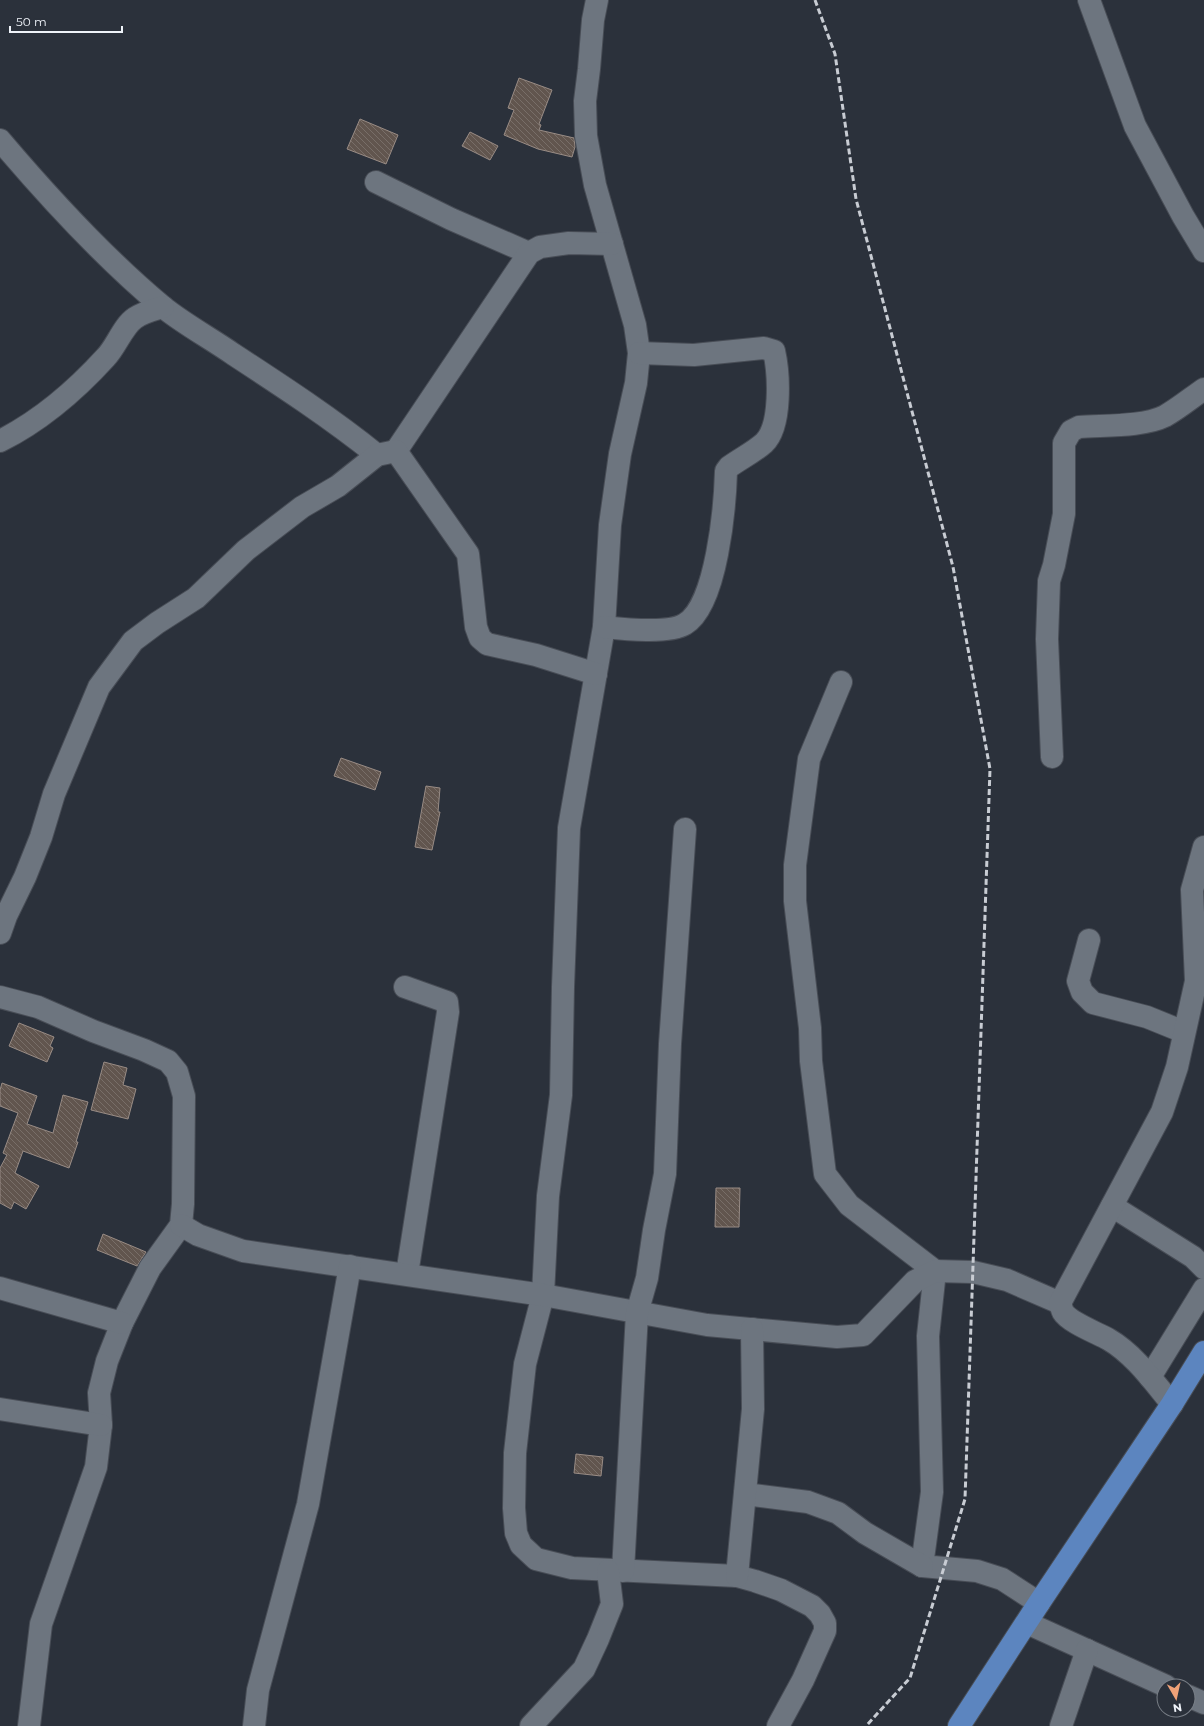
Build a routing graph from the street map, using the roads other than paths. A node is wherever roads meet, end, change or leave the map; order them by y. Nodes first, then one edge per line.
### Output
1 (598, 0) edge
2 (1089, 0) edge
3 (0, 140) edge
4 (376, 182) dead end
5 (612, 244) junction
6 (1204, 251) edge
7 (529, 254) junction
8 (163, 307) junction
9 (639, 353) junction
10 (1204, 389) edge
11 (0, 441) edge
12 (386, 453) junction
13 (604, 627) junction
14 (596, 674) junction
15 (841, 682) dead end
16 (1052, 757) dead end
17 (685, 829) dead end
18 (1204, 846) edge
19 (0, 933) edge
20 (1089, 940) dead end
21 (405, 987) dead end
22 (0, 997) edge
23 (1184, 1032) junction
24 (1112, 1206) junction
25 (181, 1225) junction
26 (350, 1266) junction
27 (1204, 1268) edge
28 (935, 1271) junction
29 (407, 1274) junction
30 (0, 1288) edge
31 (1204, 1289) edge
32 (543, 1295) junction
33 (1060, 1303) junction
34 (638, 1313) junction
35 (122, 1323) junction
36 (752, 1329) junction
37 (1204, 1352) edge
38 (1150, 1377) junction
39 (1172, 1404) junction
40 (0, 1409) edge
41 (101, 1425) junction
42 (745, 1494) junction
43 (922, 1566) junction
44 (615, 1571) junction
45 (737, 1576) junction
46 (1039, 1603) junction
47 (1027, 1623) junction
48 (1086, 1650) junction
49 (1156, 1682) edge
50 (29, 1726) edge
51 (254, 1726) edge
52 (532, 1726) edge
53 (778, 1726) edge
54 (959, 1726) edge
55 (1061, 1726) edge

1 - 5 street
2 - 6 street
3 - 8 street
4 - 7 street
5 - 7 street
5 - 9 street
7 - 12 street
8 - 11 street
8 - 12 street
9 - 13 street
9 - 13 street
10 - 16 street
12 - 14 street
12 - 19 street
13 - 14 street
14 - 32 street
15 - 28 street
17 - 34 street
18 - 23 street
20 - 23 street
21 - 29 street
22 - 25 street
23 - 24 street
24 - 27 street
24 - 33 street
25 - 26 street
25 - 35 street
26 - 29 street
26 - 51 street
28 - 33 street
28 - 36 street
28 - 43 street
29 - 32 street
30 - 35 street
31 - 38 street
32 - 34 street
32 - 44 street
33 - 38 street
34 - 36 street
34 - 44 street
35 - 41 street
36 - 42 street
37 - 39 main road
38 - 39 street
39 - 46 main road
40 - 41 street
41 - 50 street
42 - 43 street
42 - 45 street
43 - 46 street
44 - 45 street
44 - 52 street
45 - 53 street
46 - 47 main road
47 - 48 street
47 - 54 main road
48 - 49 street
48 - 55 street

